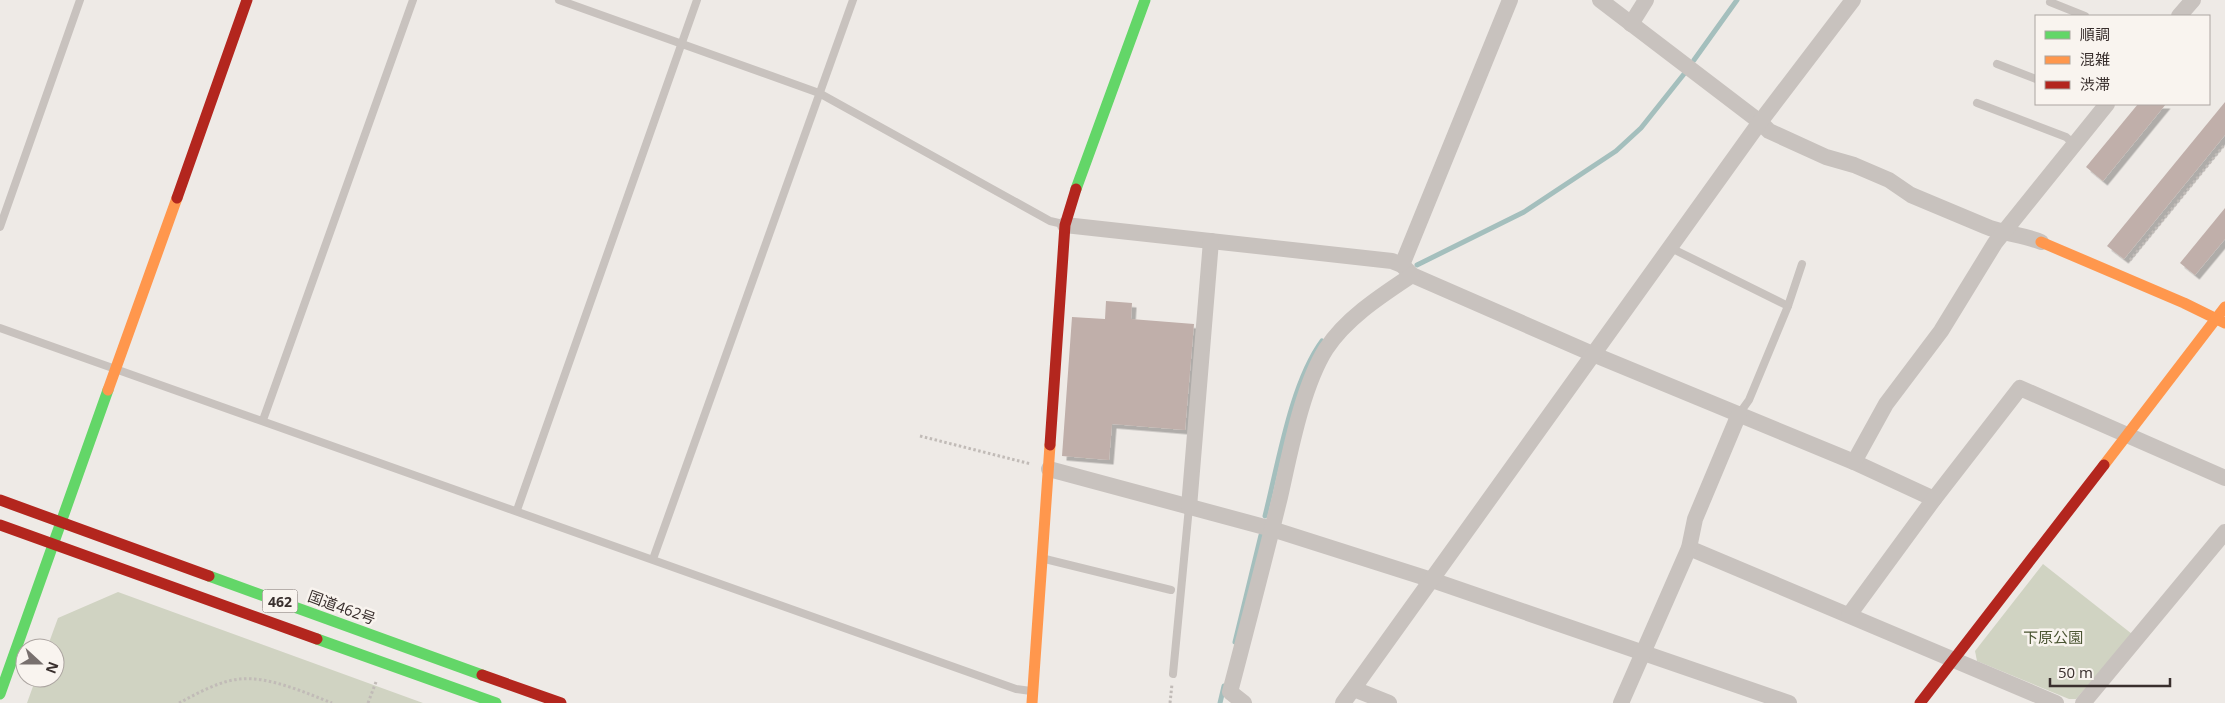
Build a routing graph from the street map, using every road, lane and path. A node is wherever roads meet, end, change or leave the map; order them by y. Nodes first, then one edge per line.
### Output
1 (80, 0) edge
2 (247, 0) edge
3 (413, 0) edge
4 (559, 0) edge
5 (697, 0) edge
6 (853, 0) edge
7 (1144, 0) edge
8 (1510, 0) edge
9 (1600, 0) edge
10 (1646, 0) edge
11 (1852, 0) edge
12 (2193, 0) edge
13 (2050, 2) dead end
14 (2082, 15) edge
15 (2180, 15) edge
16 (1631, 24) junction
17 (681, 43) junction
18 (1997, 64) dead end
19 (2035, 79) edge
20 (819, 92) junction
21 (1977, 102) dead end
22 (2103, 106) edge
23 (1760, 122) junction
24 (2074, 144) junction
25 (2225, 144) edge
26 (1066, 225) junction
27 (0, 227) edge
28 (2004, 232) junction
29 (1211, 241) junction
30 (2041, 242) joint
31 (1671, 248) junction
32 (1802, 264) dead end
33 (1407, 270) junction
34 (2118, 275) junction
35 (1788, 306) junction
36 (2225, 307) edge
37 (2220, 321) edge
38 (0, 328) edge
39 (1595, 354) junction
40 (116, 368) junction
41 (1738, 414) junction
42 (263, 420) junction
43 (2128, 434) junction
44 (920, 436) dead end
45 (1854, 462) junction
46 (1049, 469) junction
47 (2225, 478) edge
48 (1934, 499) junction
49 (0, 500) edge
50 (1190, 507) junction
51 (517, 510) junction
52 (62, 521) junction
53 (0, 524) edge
54 (1272, 529) junction
55 (2225, 532) edge
56 (54, 543) junction
57 (1689, 548) junction
58 (653, 559) junction
59 (1042, 559) junction
60 (1432, 580) junction
61 (1171, 590) dead end
62 (1849, 615) junction
63 (1644, 652) junction
64 (1953, 660) junction
65 (1173, 674) joint
66 (378, 678) dead end
67 (1354, 689) junction
68 (0, 694) edge
69 (1033, 697) edge
70 (179, 703) edge
71 (332, 703) edge
72 (368, 703) edge
73 (496, 703) edge
74 (560, 703) edge
75 (1170, 703) edge
76 (1244, 703) edge
77 (1343, 703) edge
78 (1389, 703) edge
79 (1621, 703) edge
80 (1789, 703) edge
81 (1920, 703) edge
82 (2056, 703) edge
83 (2083, 703) edge

1 - 27 lane
2 - 40 main road
3 - 42 lane
4 - 17 lane
5 - 17 lane
6 - 20 lane
7 - 26 main road
8 - 33 street
9 - 16 street
10 - 16 street
11 - 23 street
12 - 15 street
13 - 14 lane
16 - 23 street
17 - 20 lane
17 - 51 lane
18 - 19 lane
20 - 26 lane
20 - 58 lane
21 - 24 lane
22 - 24 street
23 - 28 street
23 - 31 street
24 - 28 street
25 - 34 path
26 - 29 street
26 - 46 main road
28 - 30 street
28 - 45 street
29 - 33 street
29 - 50 street
30 - 34 main road
31 - 35 lane
31 - 39 street
32 - 35 lane
33 - 39 street
33 - 54 street
34 - 37 main road
35 - 41 lane
36 - 37 main road
37 - 43 main road
38 - 40 lane
39 - 41 street
39 - 60 street
40 - 42 lane
40 - 52 main road
41 - 45 street
41 - 57 street
42 - 51 lane
43 - 47 street
43 - 48 street
43 - 64 main road
44 - 46 path
45 - 48 street
46 - 50 street
46 - 59 main road
48 - 62 street
49 - 52 main road, 国道462号 / 462
50 - 54 street
50 - 65 lane
51 - 58 lane
52 - 56 main road
52 - 74 main road, 国道462号 / 462
53 - 56 main road, 462
54 - 60 street
54 - 76 street
55 - 83 street
56 - 68 main road
56 - 73 main road, 462
57 - 62 street
57 - 63 street
58 - 69 lane
59 - 61 lane
59 - 69 main road
60 - 63 street
60 - 67 street
62 - 64 street
63 - 79 street
63 - 80 street
64 - 81 main road
64 - 82 street
65 - 75 path
66 - 72 path
67 - 77 street
67 - 78 street
70 - 71 path

